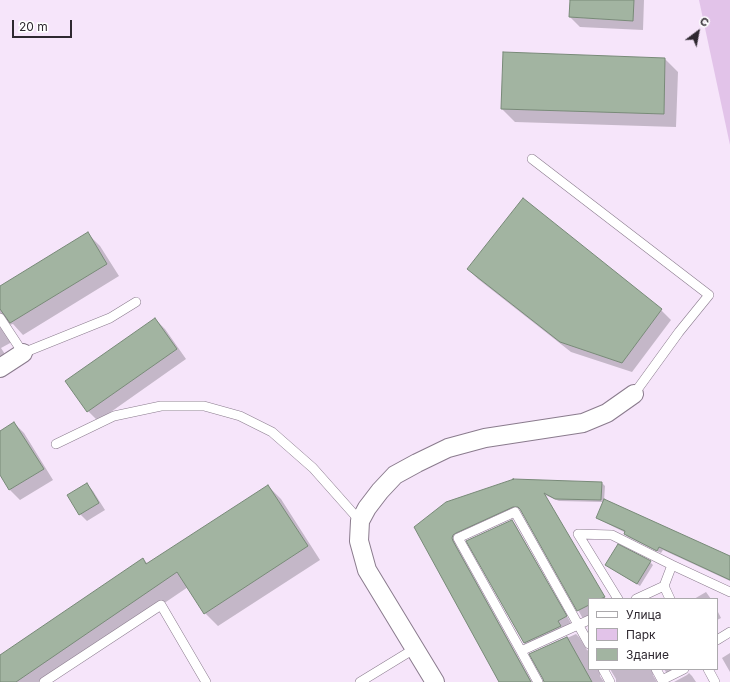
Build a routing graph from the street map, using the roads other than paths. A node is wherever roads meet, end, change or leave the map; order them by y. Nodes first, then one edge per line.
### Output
1 (532, 159) dead end
2 (136, 302) dead end
3 (0, 318) edge
4 (23, 353) junction
5 (0, 368) edge
6 (634, 394) joint
7 (56, 444) dead end
8 (360, 521) junction
9 (672, 565) junction
10 (664, 586) junction
11 (730, 592) edge
12 (617, 598) edge
13 (638, 598) edge
14 (670, 598) edge
15 (588, 620) edge
16 (578, 625) junction
17 (730, 632) edge
18 (718, 639) edge
19 (588, 642) edge
20 (414, 649) junction
21 (521, 651) junction
22 (604, 670) edge
23 (657, 670) edge
24 (682, 670) edge
25 (709, 670) edge
26 (663, 681) edge
27 (44, 682) edge
28 (206, 682) edge
29 (360, 682) edge
30 (435, 682) edge
31 (538, 682) edge
32 (610, 682) edge
33 (715, 682) edge

1 - 6 lane
2 - 4 lane
3 - 4 lane
4 - 5 street
6 - 8 street
7 - 8 lane
8 - 20 street
9 - 10 lane
9 - 11 lane
9 - 12 lane
10 - 13 lane
10 - 14 lane
15 - 16 lane
16 - 19 lane
16 - 21 lane
16 - 21 lane
17 - 18 lane
20 - 29 lane
20 - 30 street
21 - 31 lane
22 - 32 lane
23 - 26 lane
24 - 26 lane
25 - 33 lane
27 - 28 lane

